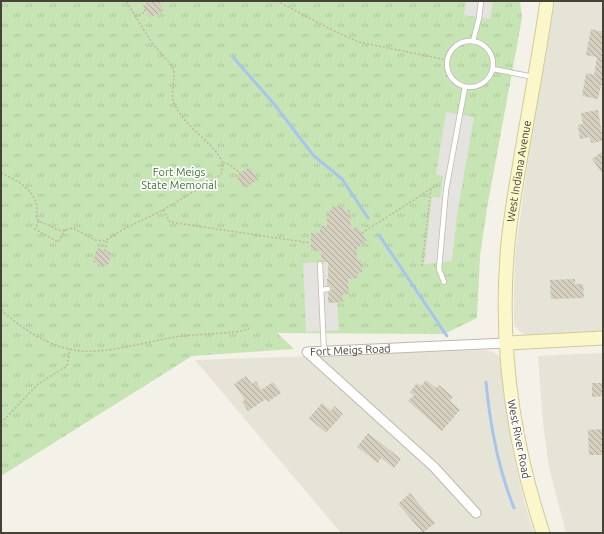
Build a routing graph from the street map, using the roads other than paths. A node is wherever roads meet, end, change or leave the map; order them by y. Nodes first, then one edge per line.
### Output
1 (481, 1) edge
2 (547, 1) edge
3 (473, 41) junction
4 (493, 69) junction
5 (534, 77) junction
6 (466, 87) junction
7 (320, 264) dead end
8 (444, 282) dead end
9 (328, 289) dead end
10 (321, 290) junction
11 (603, 338) edge
12 (506, 343) junction
13 (324, 352) junction
14 (476, 513) dead end
15 (543, 533) edge

1 - 3 lane
2 - 5 main road, West Indiana Avenue
3 - 4 lane
3 - 6 lane
4 - 5 lane
4 - 6 lane
5 - 12 main road, West Indiana Avenue
6 - 8 lane
7 - 10 lane
9 - 10 lane
10 - 13 lane
11 - 12 main road, Fort Meigs Road
12 - 13 street, Fort Meigs Road
12 - 15 main road, West River Road
13 - 14 street, Fort Meigs Road

